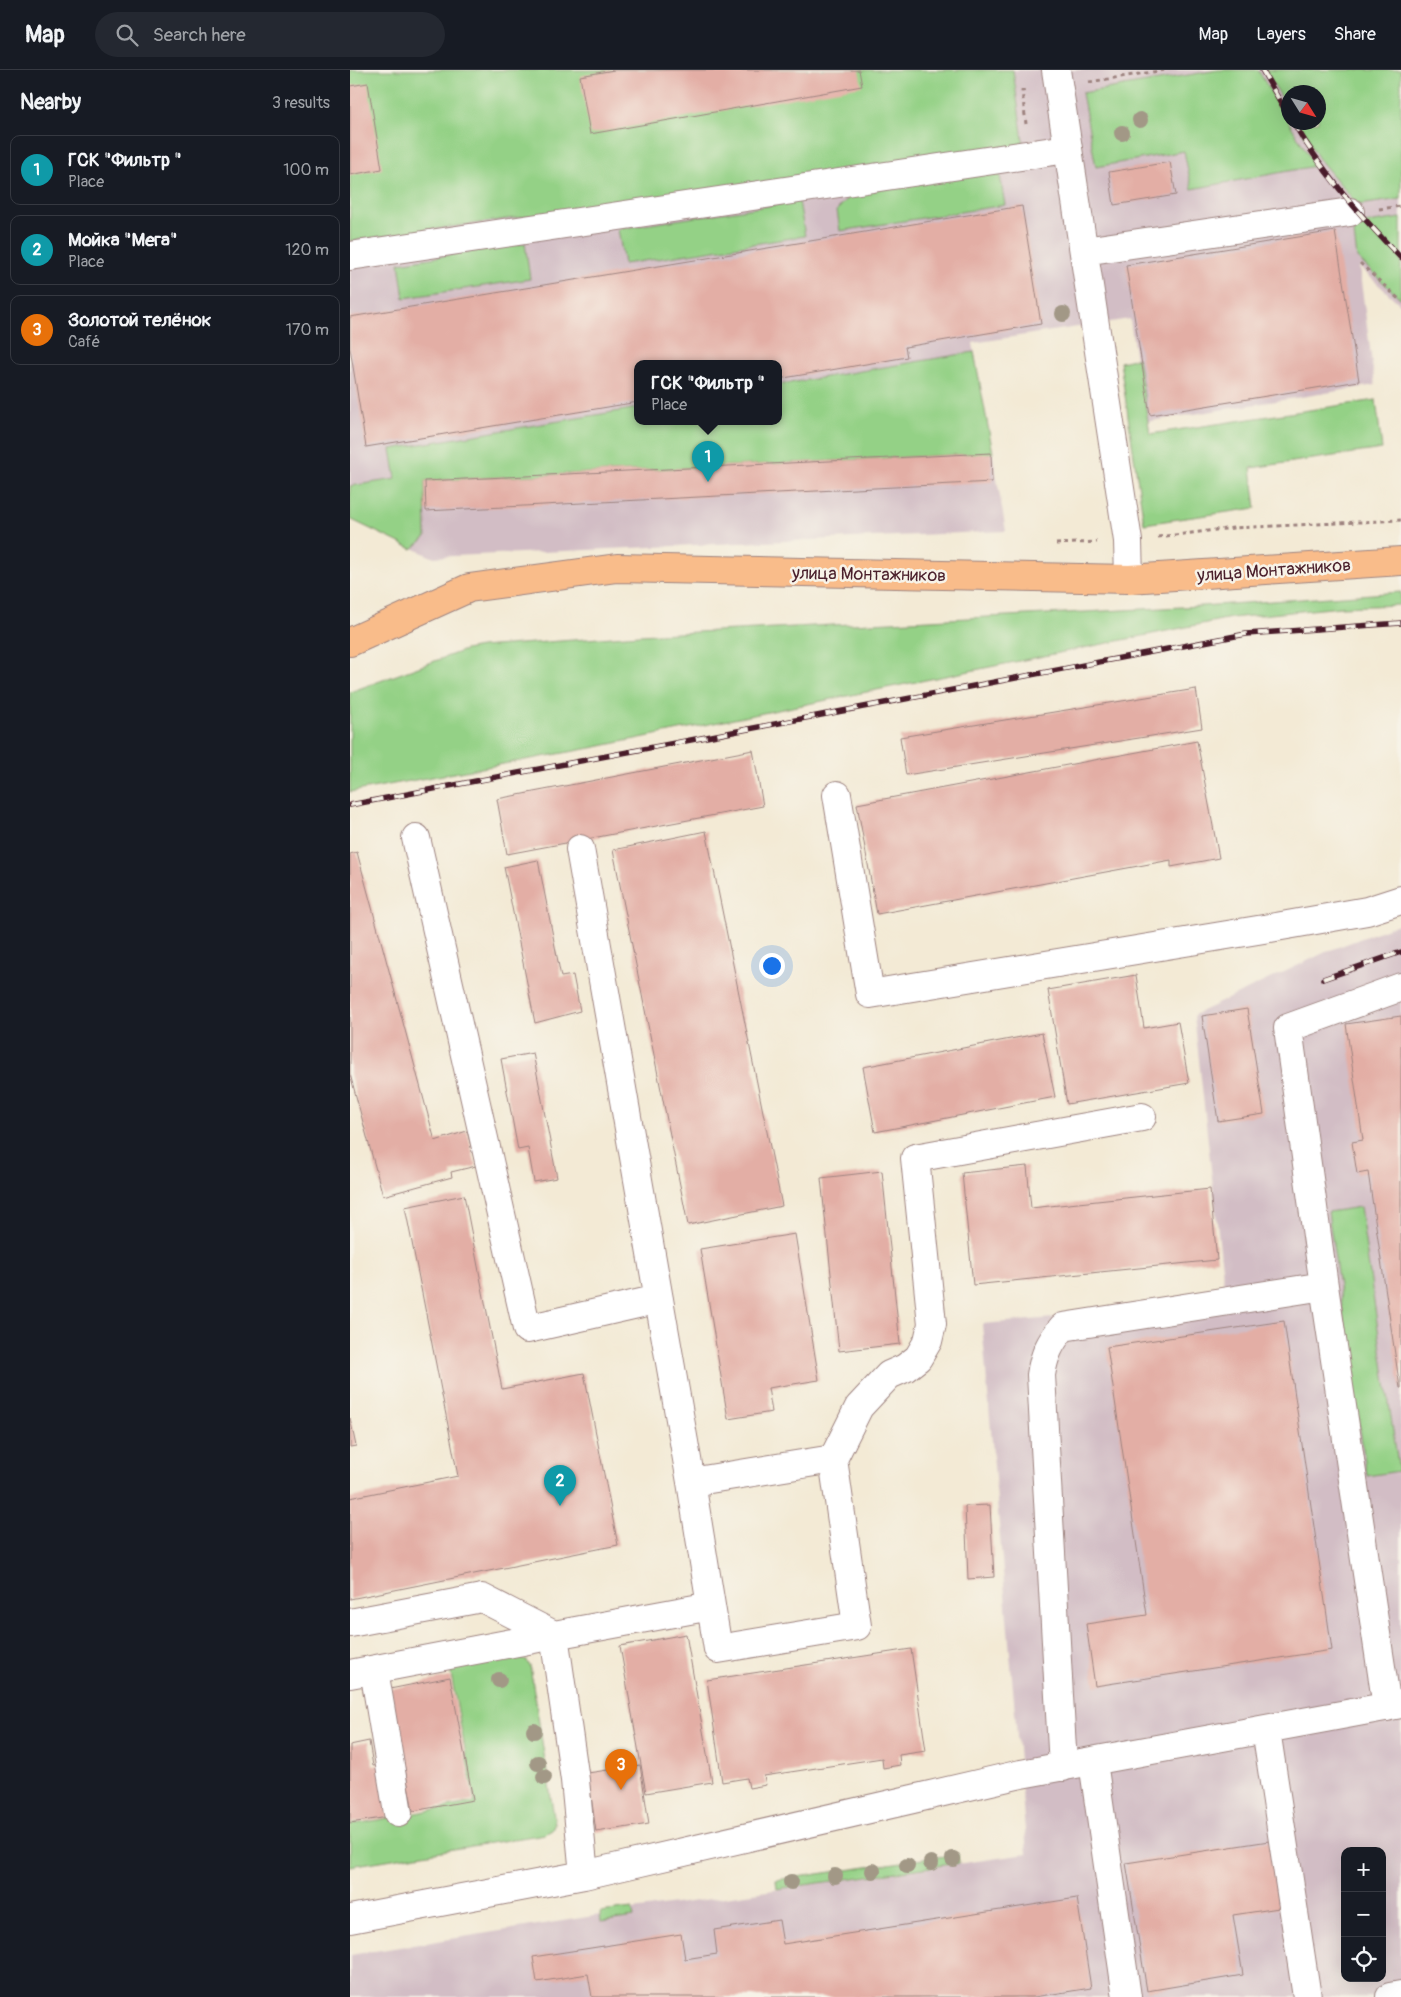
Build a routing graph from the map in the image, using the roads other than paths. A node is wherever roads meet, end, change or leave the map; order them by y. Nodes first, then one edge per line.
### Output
1 (1056, 70) edge
2 (1067, 149) junction
3 (1363, 211) road end
4 (1084, 251) junction
5 (350, 256) edge
6 (1401, 561) edge
7 (1129, 579) junction
8 (350, 642) edge
9 (837, 795) dead end
10 (416, 838) dead end
11 (580, 849) dead end
12 (1401, 900) edge
13 (1401, 987) edge
14 (1142, 1117) dead end
15 (1324, 1286) junction
16 (659, 1299) junction
17 (833, 1459) junction
18 (691, 1482) junction
19 (711, 1606) junction
20 (350, 1623) edge
21 (554, 1635) junction
22 (362, 1672) edge
23 (1394, 1705) edge
24 (1266, 1730) junction
25 (1093, 1762) junction
26 (1063, 1767) junction
27 (398, 1813) dead end
28 (584, 1875) junction
29 (350, 1919) edge
30 (1401, 1995) edge
31 (1127, 1997) edge
32 (1307, 1997) edge
33 (1390, 1997) edge

1 - 2 lane
2 - 4 lane
2 - 5 lane
3 - 4 lane
4 - 7 lane
6 - 7 main road, улица Монтажников
7 - 8 main road, улица Монтажников
9 - 12 lane
10 - 16 lane
11 - 16 lane
13 - 15 lane
14 - 17 lane
15 - 23 lane
15 - 26 lane
16 - 18 lane
17 - 18 lane
17 - 19 lane
18 - 19 lane
19 - 21 lane
20 - 21 lane
21 - 22 lane
21 - 28 lane
22 - 27 lane
23 - 24 lane
24 - 25 lane
24 - 32 lane
25 - 26 lane
25 - 31 lane
26 - 28 lane
28 - 29 lane
30 - 33 lane

